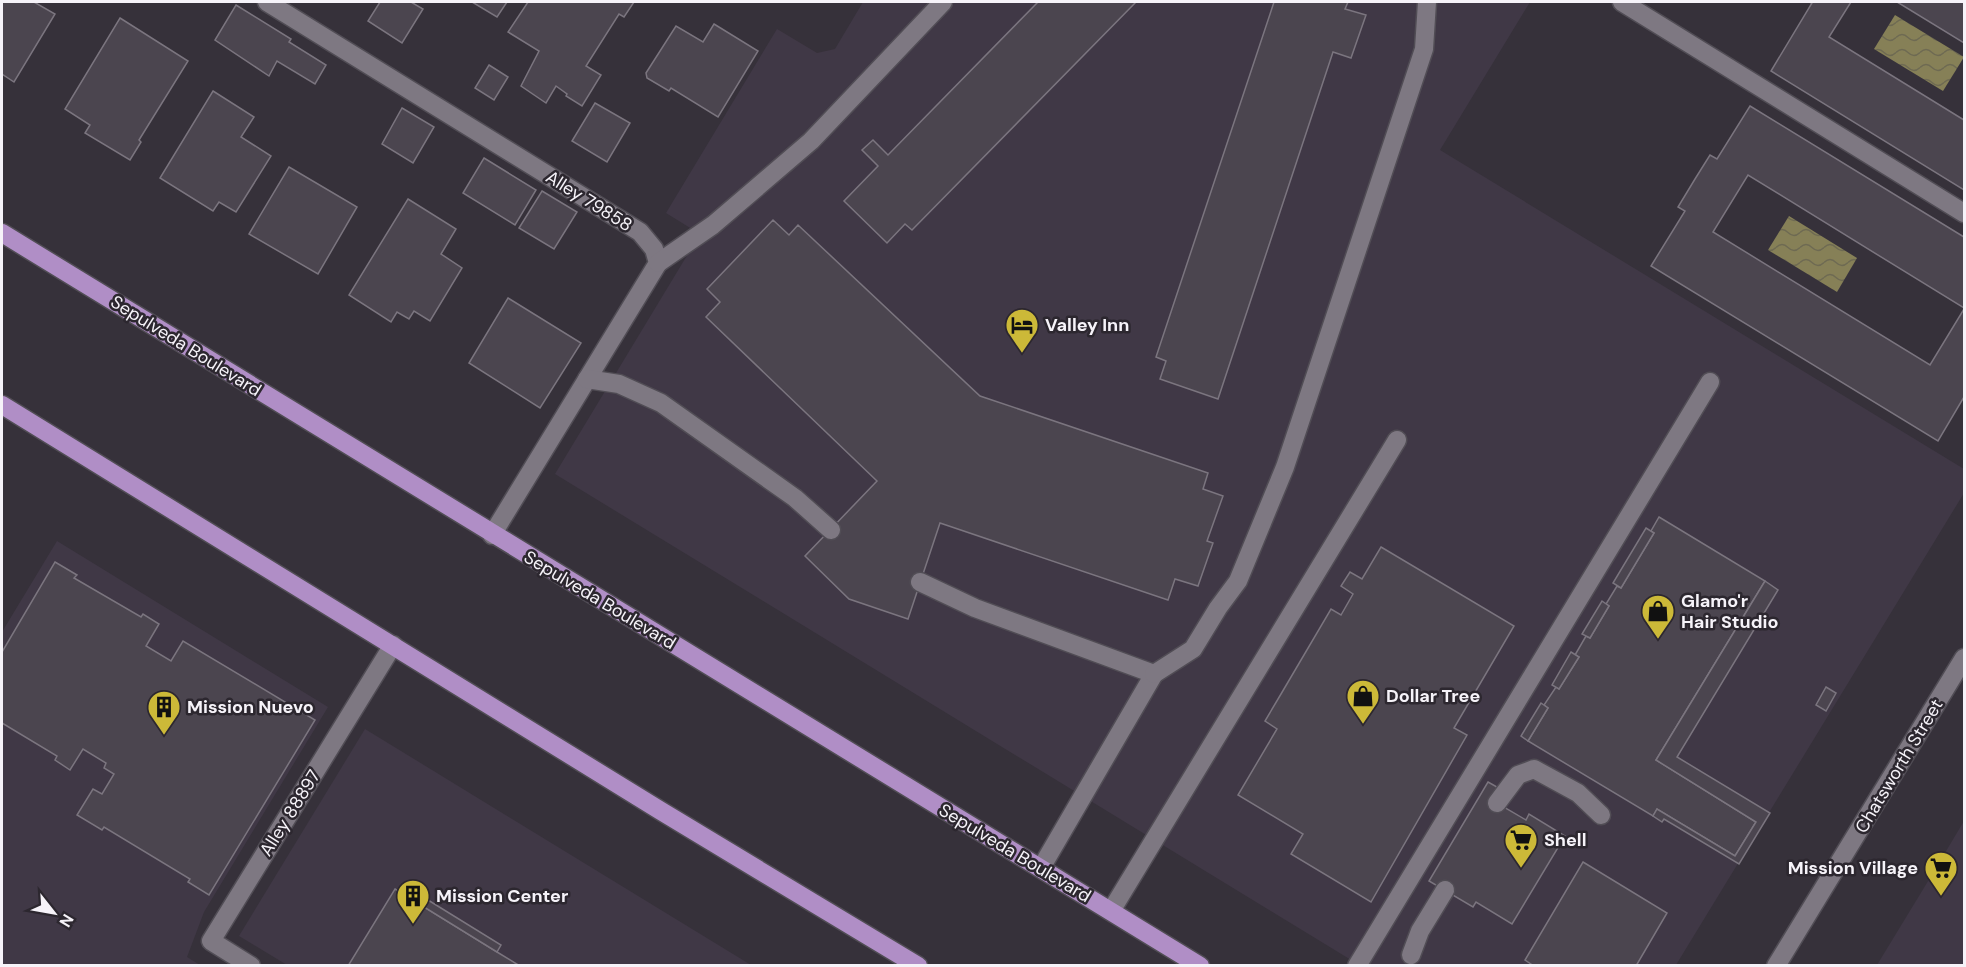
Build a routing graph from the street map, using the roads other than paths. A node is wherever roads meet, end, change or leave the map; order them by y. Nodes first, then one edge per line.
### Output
1 (267, 2) edge
2 (943, 2) edge
3 (1427, 2) edge
4 (1622, 2) edge
5 (1965, 213) edge
6 (2, 233) edge
7 (658, 263) junction
8 (587, 379) junction
9 (1710, 382) dead end
10 (2, 405) edge
11 (1396, 440) dead end
12 (831, 530) dead end
13 (492, 535) junction
14 (920, 582) dead end
15 (393, 645) junction
16 (1965, 658) edge
17 (1154, 674) junction
18 (1497, 803) dead end
19 (1601, 815) dead end
20 (1041, 868) junction
21 (1444, 890) dead end
22 (1111, 911) junction
23 (1411, 956) dead end
24 (251, 966) edge
25 (918, 966) edge
26 (1200, 966) edge
27 (1357, 966) edge
28 (1776, 966) edge

1 - 7 main road, Alley 79858
2 - 7 main road
3 - 17 main road
4 - 5 main road
6 - 13 main road, Sepulveda Boulevard
7 - 8 main road
8 - 12 main road
8 - 13 main road
9 - 27 main road
10 - 15 main road
11 - 22 main road
13 - 20 main road, Sepulveda Boulevard
14 - 17 main road
15 - 24 main road, Alley 88897
15 - 25 main road
16 - 28 main road, Chatsworth Street
17 - 20 main road
18 - 19 main road
20 - 22 main road, Sepulveda Boulevard
21 - 23 main road
22 - 26 main road, Sepulveda Boulevard

